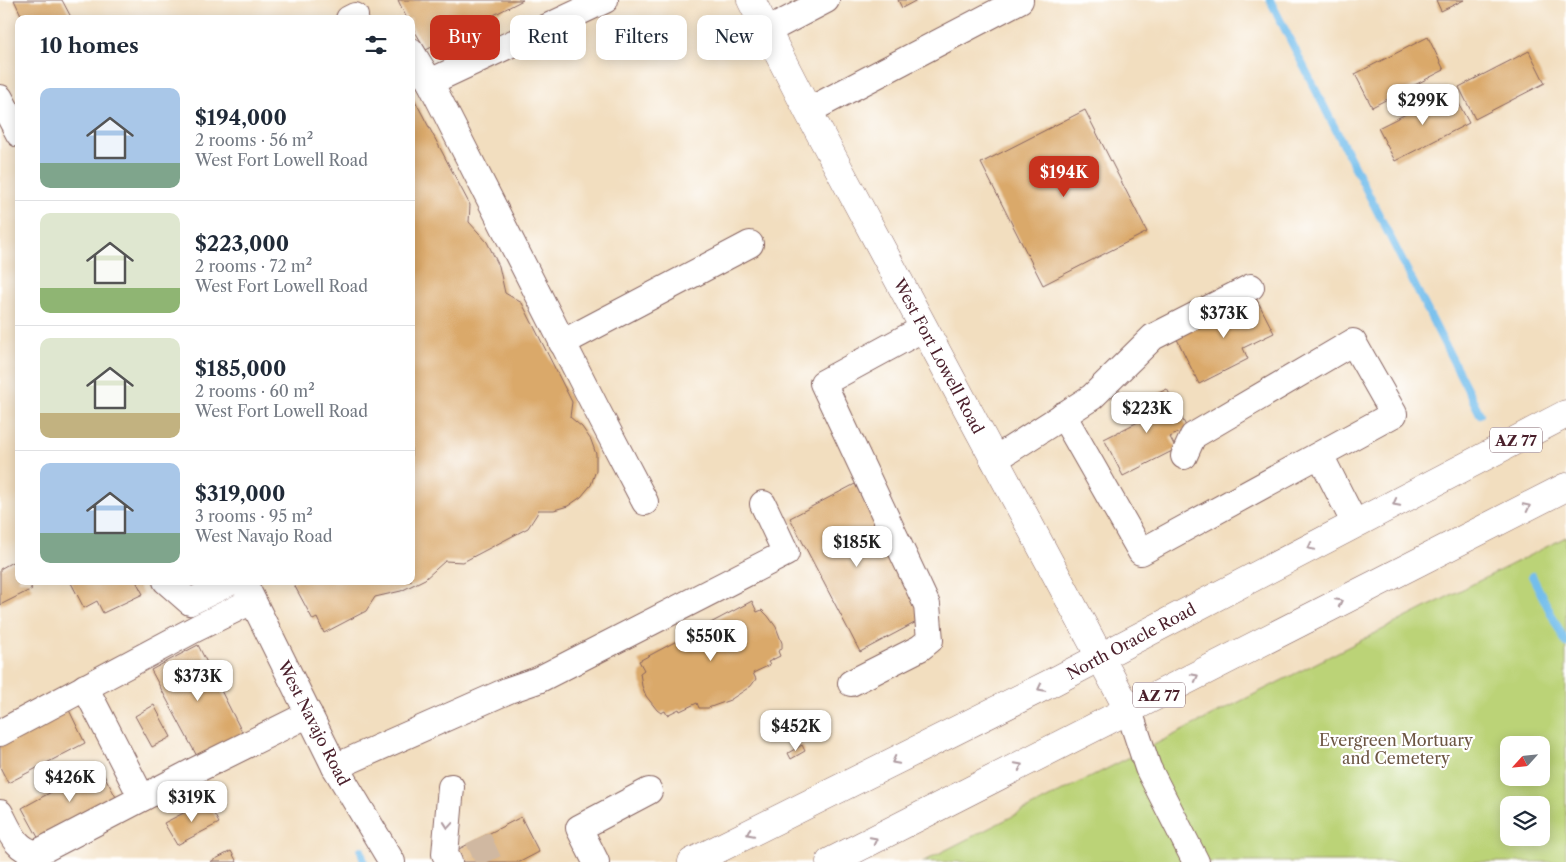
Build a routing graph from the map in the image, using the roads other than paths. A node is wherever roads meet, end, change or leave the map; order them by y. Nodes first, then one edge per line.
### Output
1 (605, 0) edge
2 (751, 0) edge
3 (826, 0) edge
4 (1020, 0) edge
5 (759, 15) edge
6 (772, 28) edge
7 (772, 41) edge
8 (415, 58) edge
9 (430, 82) junction
10 (1, 104) edge
11 (808, 111) junction
12 (15, 127) edge
13 (750, 244) dead end
14 (1251, 288) dead end
15 (924, 328) junction
16 (562, 343) junction
17 (1566, 414) edge
18 (1063, 415) junction
19 (1320, 455) junction
20 (1184, 456) dead end
21 (994, 460) junction
22 (1566, 487) edge
23 (646, 502) dead end
24 (763, 504) dead end
25 (1355, 524) junction
26 (171, 585) edge
27 (225, 585) edge
28 (248, 591) edge
29 (1100, 657) junction
30 (852, 683) dead end
31 (85, 688) junction
32 (1129, 710) junction
33 (309, 714) junction
34 (0, 733) edge
35 (335, 767) junction
36 (451, 787) dead end
37 (649, 790) dead end
38 (142, 798) junction
39 (0, 813) edge
40 (392, 862) edge
41 (449, 862) edge
42 (596, 862) edge
43 (692, 862) edge
44 (830, 862) edge
45 (1196, 862) edge

1 - 9 street
2 - 5 main road, West Fort Lowell Road
3 - 6 street
4 - 11 street
7 - 11 main road, West Fort Lowell Road
8 - 9 street
9 - 16 street
10 - 12 street
11 - 15 main road, West Fort Lowell Road
13 - 16 street
14 - 18 street
15 - 21 main road, West Fort Lowell Road
15 - 30 street
16 - 23 street
17 -> 25 main road, North Oracle Road / AZ 77
18 - 19 street
18 - 21 street
19 - 20 street
19 - 25 street
21 - 29 main road, West Fort Lowell Road
32 -> 22 main road, AZ 77
24 - 35 street
25 -> 29 main road, North Oracle Road / AZ 77
26 - 27 street
28 - 31 street
28 - 33 street, West Navajo Road
29 - 32 main road, West Fort Lowell Road
29 -> 43 main road, North Oracle Road / AZ 77
31 - 34 street
31 - 38 street
44 -> 32 main road, AZ 77
32 - 45 street
33 - 35 street, West Navajo Road
33 - 38 street
35 - 40 street, West Navajo Road
36 -> 41 street
37 - 42 street
38 - 39 street

